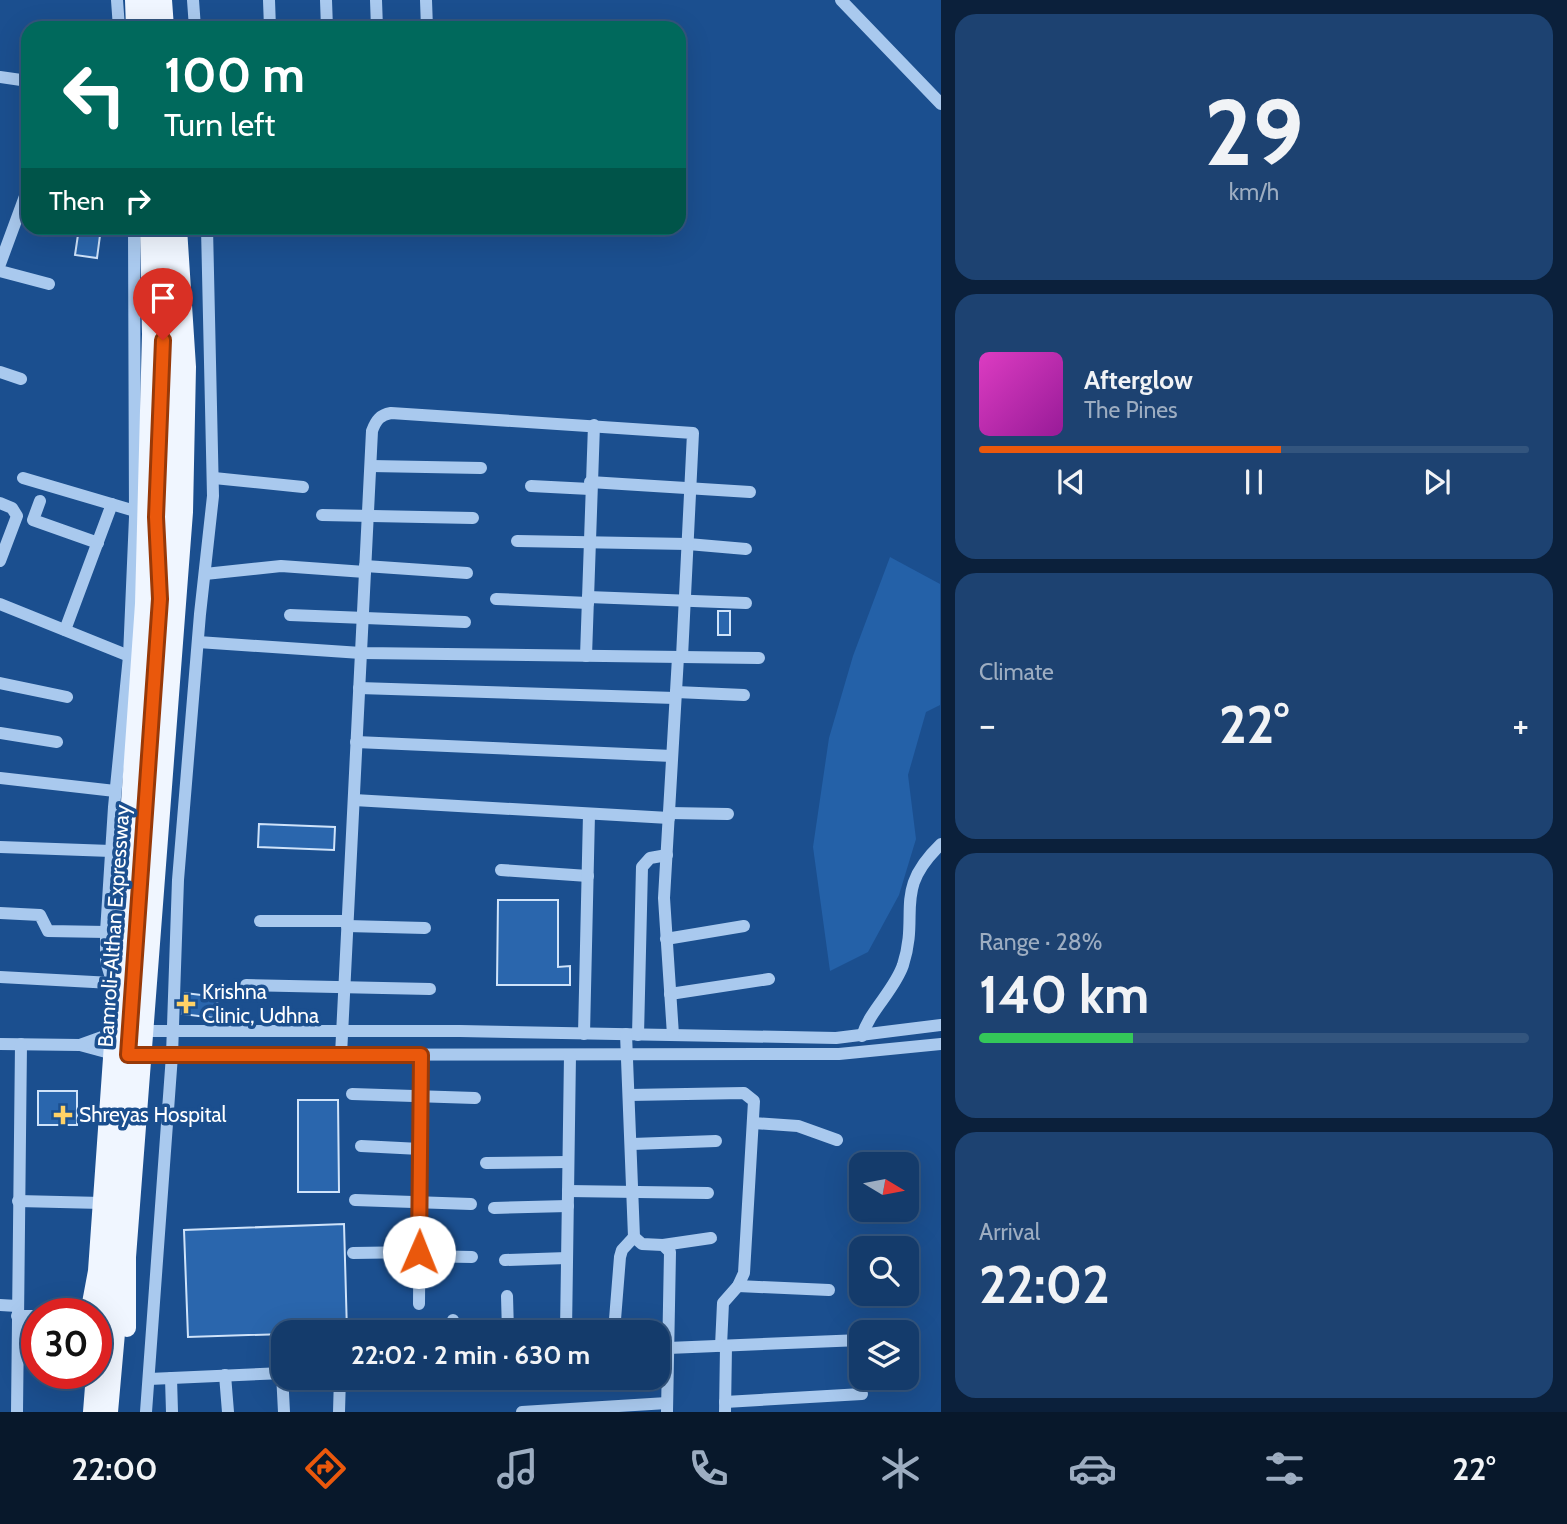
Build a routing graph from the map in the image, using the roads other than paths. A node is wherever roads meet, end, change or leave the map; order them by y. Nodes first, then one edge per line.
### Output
1 (117, 0) edge
2 (134, 0) edge
3 (149, 0) edge
4 (163, 0) edge
5 (193, 0) edge
6 (269, 0) edge
7 (326, 0) edge
8 (376, 0) edge
9 (426, 0) edge
10 (841, 0) edge
11 (119, 21) edge
12 (135, 21) edge
13 (150, 21) edge
14 (164, 21) edge
15 (194, 21) edge
16 (270, 21) edge
17 (327, 21) edge
18 (377, 21) edge
19 (427, 21) edge
20 (0, 77) edge
21 (21, 80) edge
22 (940, 104) edge
23 (21, 207) edge
24 (134, 235) edge
25 (149, 235) edge
26 (164, 235) edge
27 (178, 235) edge
28 (206, 235) edge
29 (0, 264) edge
30 (0, 271) edge
31 (49, 284) dead end
32 (0, 372) edge
33 (21, 379) dead end
34 (594, 425) junction
35 (370, 466) junction
36 (481, 468) dead end
37 (23, 478) dead end
38 (214, 478) junction
39 (531, 486) dead end
40 (590, 486) junction
41 (303, 488) dead end
42 (689, 488) junction
43 (750, 492) dead end
44 (40, 501) dead end
45 (0, 503) edge
46 (112, 504) junction
47 (135, 511) junction
48 (322, 515) dead end
49 (368, 516) junction
50 (473, 518) dead end
51 (517, 541) dead end
52 (590, 541) junction
53 (97, 543) junction
54 (688, 544) junction
55 (746, 549) dead end
56 (0, 561) edge
57 (365, 569) junction
58 (467, 573) dead end
59 (205, 574) junction
60 (145, 593) junction
61 (496, 598) dead end
62 (588, 600) junction
63 (685, 601) junction
64 (746, 603) dead end
65 (0, 604) edge
66 (290, 615) dead end
67 (363, 619) junction
68 (465, 622) dead end
69 (65, 630) junction
70 (198, 642) junction
71 (361, 653) junction
72 (129, 656) junction
73 (586, 656) junction
74 (680, 657) junction
75 (759, 658) dead end
76 (0, 683) edge
77 (359, 688) junction
78 (676, 695) junction
79 (744, 695) dead end
80 (67, 697) dead end
81 (0, 733) edge
82 (57, 742) dead end
83 (356, 742) junction
84 (672, 756) junction
85 (0, 778) edge
86 (116, 790) junction
87 (354, 800) junction
88 (589, 814) junction
89 (728, 814) dead end
90 (669, 816) junction
91 (940, 844) edge
92 (0, 848) edge
93 (111, 851) junction
94 (667, 855) junction
95 (501, 870) dead end
96 (588, 876) junction
97 (0, 913) edge
98 (260, 921) dead end
99 (347, 923) junction
100 (744, 926) dead end
101 (425, 928) dead end
102 (106, 932) junction
103 (666, 939) junction
104 (0, 977) edge
105 (769, 979) dead end
106 (246, 985) dead end
107 (344, 989) junction
108 (430, 989) dead end
109 (115, 990) junction
110 (670, 994) junction
111 (940, 1025) edge
112 (130, 1031) junction
113 (173, 1031) junction
114 (342, 1031) junction
115 (584, 1034) junction
116 (632, 1035) junction
117 (673, 1035) junction
118 (856, 1036) junction
119 (0, 1044) edge
120 (21, 1044) junction
121 (940, 1044) edge
122 (80, 1045) junction
123 (128, 1055) junction
124 (172, 1055) junction
125 (341, 1055) junction
126 (421, 1055) junction
127 (570, 1055) junction
128 (627, 1055) junction
129 (352, 1094) dead end
130 (629, 1095) junction
131 (420, 1096) junction
132 (475, 1098) dead end
133 (753, 1123) junction
134 (837, 1140) dead end
135 (716, 1141) dead end
136 (632, 1144) junction
137 (360, 1146) dead end
138 (420, 1150) junction
139 (568, 1162) junction
140 (486, 1163) dead end
141 (568, 1191) junction
142 (635, 1193) junction
143 (708, 1193) dead end
144 (355, 1200) dead end
145 (18, 1201) junction
146 (102, 1203) junction
147 (419, 1203) junction
148 (471, 1204) dead end
149 (568, 1206) junction
150 (494, 1208) dead end
151 (635, 1237) junction
152 (711, 1238) dead end
153 (663, 1245) junction
154 (353, 1253) dead end
155 (419, 1254) junction
156 (113, 1255) junction
157 (472, 1257) dead end
158 (567, 1258) junction
159 (505, 1260) dead end
160 (738, 1286) junction
161 (829, 1290) dead end
162 (507, 1296) dead end
163 (92, 1298) edge
164 (105, 1298) edge
165 (419, 1304) dead end
166 (0, 1305) edge
167 (17, 1311) junction
168 (21, 1312) edge
169 (508, 1320) edge
170 (566, 1320) edge
171 (615, 1320) edge
172 (666, 1320) edge
173 (849, 1341) edge
174 (723, 1346) junction
175 (670, 1351) edge
176 (271, 1373) edge
177 (225, 1375) junction
178 (171, 1378) junction
179 (149, 1379) junction
180 (83, 1389) edge
181 (94, 1389) edge
182 (283, 1390) edge
183 (340, 1390) edge
184 (862, 1394) dead end
185 (667, 1407) edge
186 (725, 1407) edge
187 (549, 1411) edge
188 (16, 1412) edge
189 (81, 1412) edge
190 (92, 1412) edge
191 (110, 1412) edge
192 (120, 1412) edge
193 (146, 1412) edge
194 (172, 1412) edge
195 (228, 1412) edge
196 (284, 1412) edge
197 (339, 1412) edge
198 (522, 1412) edge

1 - 11 street
2 - 12 main road
3 - 13 main road
4 - 14 main road
5 - 15 street
6 - 16 street
7 - 17 street
8 - 18 street
9 - 19 street
10 - 22 street
20 - 21 street
23 - 29 street
24 - 47 street
25 - 60 main road
26 - 60 main road
27 - 112 main road
28 - 38 street
30 - 31 street
32 - 33 street
34 - 35 street
34 - 40 street
34 - 42 street
35 - 36 street
35 - 49 street
37 - 46 street
38 - 41 street
38 - 59 street
39 - 40 street
40 - 42 street
40 - 52 street
42 - 43 street
42 - 54 street
44 - 53 street
45 - 56 street
46 - 47 street
46 - 53 street
47 - 60 street
48 - 49 street
49 - 50 street
49 - 57 street
51 - 52 street
52 - 54 street
52 - 62 street
53 - 69 street
54 - 55 street
54 - 63 street
57 - 58 street
57 - 59 street
57 - 67 street
59 - 70 street
60 - 72 street
60 - 109 main road
60 - 112 main road, Bamroli-Althan Expressway
61 - 62 street
62 - 63 street
62 - 73 street
63 - 64 street
63 - 74 street
65 - 69 street
66 - 67 street
67 - 68 street
67 - 71 street
69 - 72 street
70 - 71 street
70 - 113 street
71 - 73 street
71 - 77 street
72 - 86 street
73 - 74 street
74 - 75 street
74 - 78 street
76 - 80 street
77 - 78 street
77 - 83 street
78 - 79 street
78 - 84 street
81 - 82 street
83 - 84 street
83 - 87 street
84 - 90 street
85 - 86 street
86 - 93 street
87 - 88 street
87 - 99 street
88 - 90 street
88 - 96 street
89 - 90 street
90 - 94 street
91 - 118 street
92 - 93 street
93 - 102 street
94 - 103 street
94 - 116 street
95 - 96 street
96 - 115 street
97 - 102 street
98 - 99 street
99 - 101 street
99 - 107 street
100 - 103 street
102 - 109 street
103 - 110 street
104 - 109 street
105 - 110 street
106 - 107 street
107 - 108 street
107 - 114 street
109 - 112 main road
110 - 117 street
111 - 118 street
112 - 113 street
112 - 122 street
112 - 123 main road
112 - 123 main road
113 - 114 street
113 - 124 street
114 - 115 street
114 - 125 street
115 - 116 street
116 - 117 street
116 - 128 street
117 - 118 street
119 - 120 street
120 - 122 street
120 - 145 street
121 - 128 street
122 - 123 street
123 - 124 street
123 - 146 main road
123 - 156 main road, Bamroli-Althan Expressway
123 - 192 main road
124 - 125 street
124 - 179 street
125 - 126 street
126 - 127 street
126 - 131 street
127 - 128 street
127 - 139 street
128 - 130 street
129 - 131 street
130 - 133 street
130 - 136 street
131 - 132 street
131 - 138 street
133 - 134 street
133 - 160 street
135 - 136 street
136 - 142 street
137 - 138 street
138 - 147 street
139 - 140 street
139 - 141 street
141 - 142 street
141 - 149 street
142 - 143 street
142 - 151 street
144 - 147 street
145 - 146 street
145 - 167 street
146 - 163 main road
147 - 148 street
147 - 155 street
149 - 150 street
149 - 158 street
151 - 153 street
151 - 171 street
152 - 153 street
153 - 172 street
154 - 155 street
155 - 157 street
155 - 165 street
156 - 164 main road
156 - 191 main road
158 - 159 street
158 - 170 street
160 - 161 street
160 - 174 street
162 - 169 street
166 - 167 street
167 - 168 street
167 - 188 street
173 - 174 street
174 - 175 street
174 - 186 street
176 - 177 street
177 - 178 street
177 - 195 street
178 - 179 street
178 - 194 street
179 - 193 street
180 - 189 main road
181 - 190 main road
182 - 196 street
183 - 197 street
184 - 186 street
185 - 187 street
187 - 198 street

